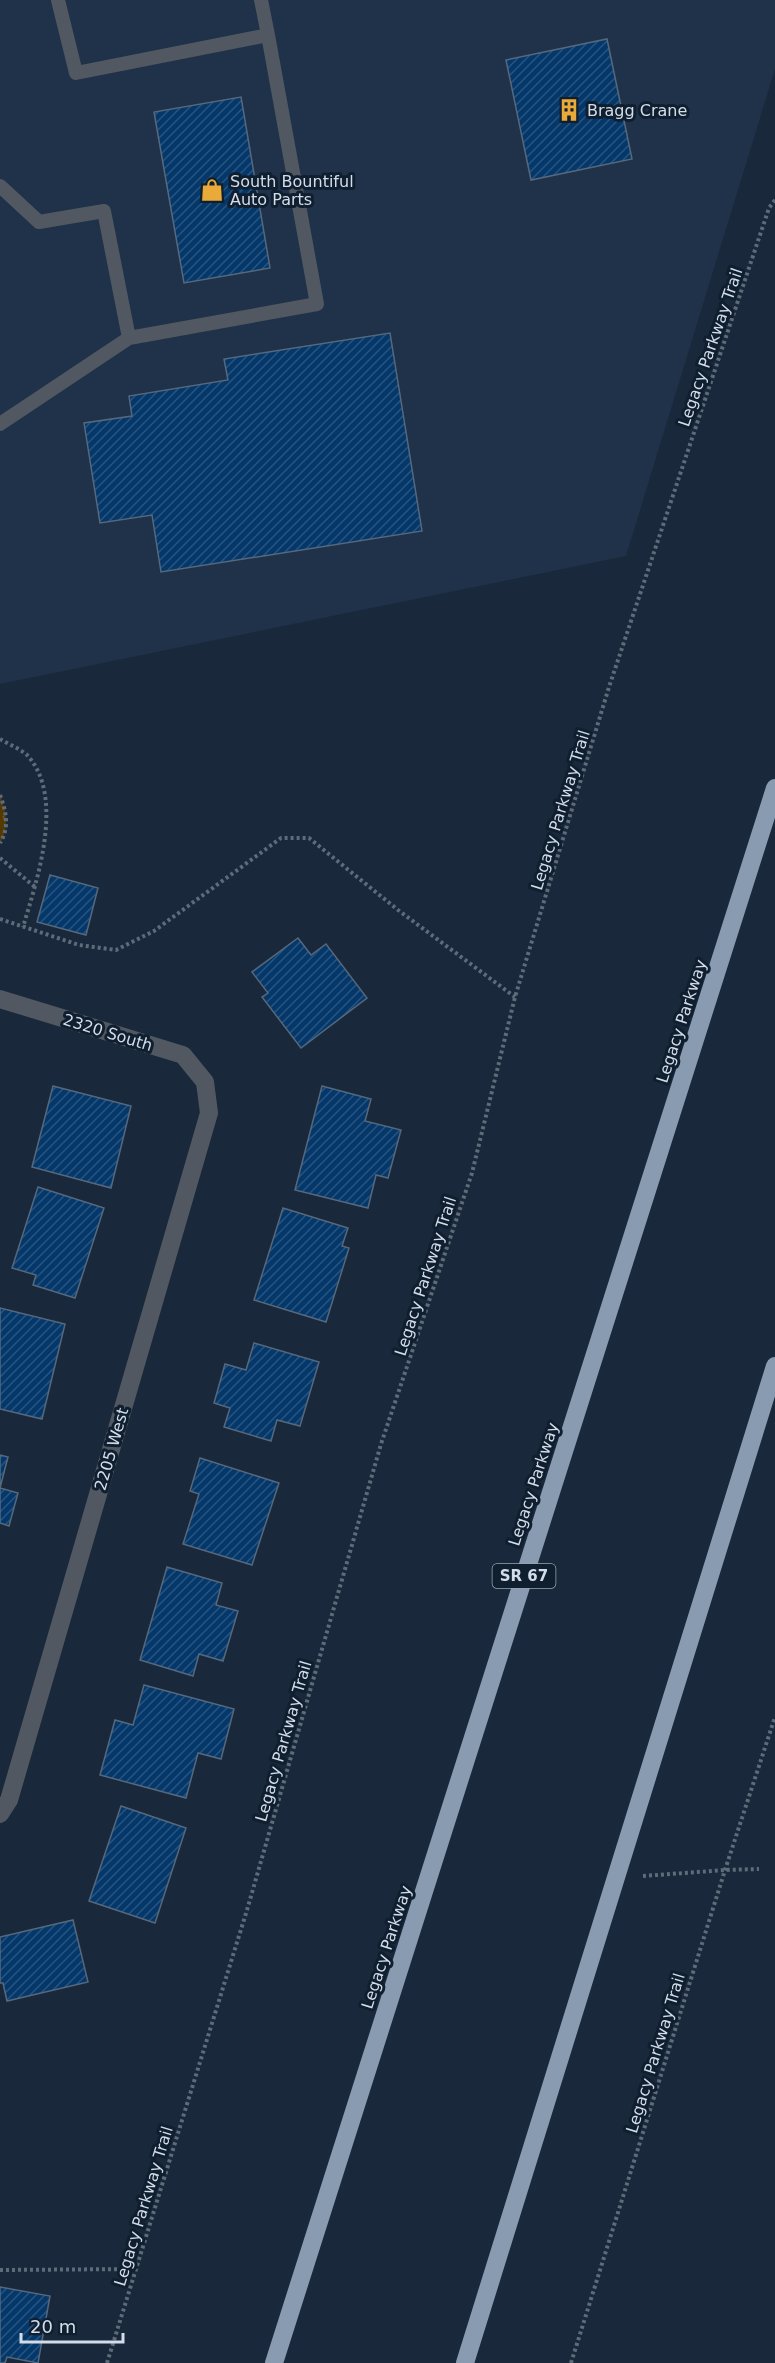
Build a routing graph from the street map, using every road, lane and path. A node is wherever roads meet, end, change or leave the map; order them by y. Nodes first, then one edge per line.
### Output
1 (58, 0) edge
2 (261, 0) edge
3 (268, 35) junction
4 (0, 186) edge
5 (775, 200) edge
6 (129, 338) junction
7 (0, 424) edge
8 (0, 739) edge
9 (775, 788) edge
10 (0, 795) edge
11 (0, 843) edge
12 (0, 858) edge
13 (35, 887) junction
14 (0, 919) edge
15 (23, 927) junction
16 (515, 997) junction
17 (0, 999) edge
18 (205, 1082) joint
19 (775, 1366) edge
20 (775, 1717) edge
21 (0, 1814) edge
22 (759, 1869) dead end
23 (725, 1870) junction
24 (616, 1878) junction
25 (136, 2269) junction
26 (0, 2270) edge
27 (106, 2363) edge
28 (274, 2363) edge
29 (465, 2363) edge
30 (571, 2363) edge

1 - 3 lane
2 - 3 lane
3 - 6 lane
4 - 6 lane
5 - 16 path, Legacy Parkway Trail
6 - 7 lane
8 - 13 path
9 - 28 highway, Legacy Parkway / SR 67
10 - 11 path
12 - 13 path
13 - 15 path
14 - 15 path
15 - 16 path
16 - 25 path, Legacy Parkway Trail
17 - 18 street, 2320 South
18 - 21 street, 2205 West
19 - 24 highway
20 - 23 path, Legacy Parkway Trail
22 - 23 path
23 - 24 path
23 - 30 path, Legacy Parkway Trail
24 - 29 highway
25 - 26 path
25 - 27 path, Legacy Parkway Trail

